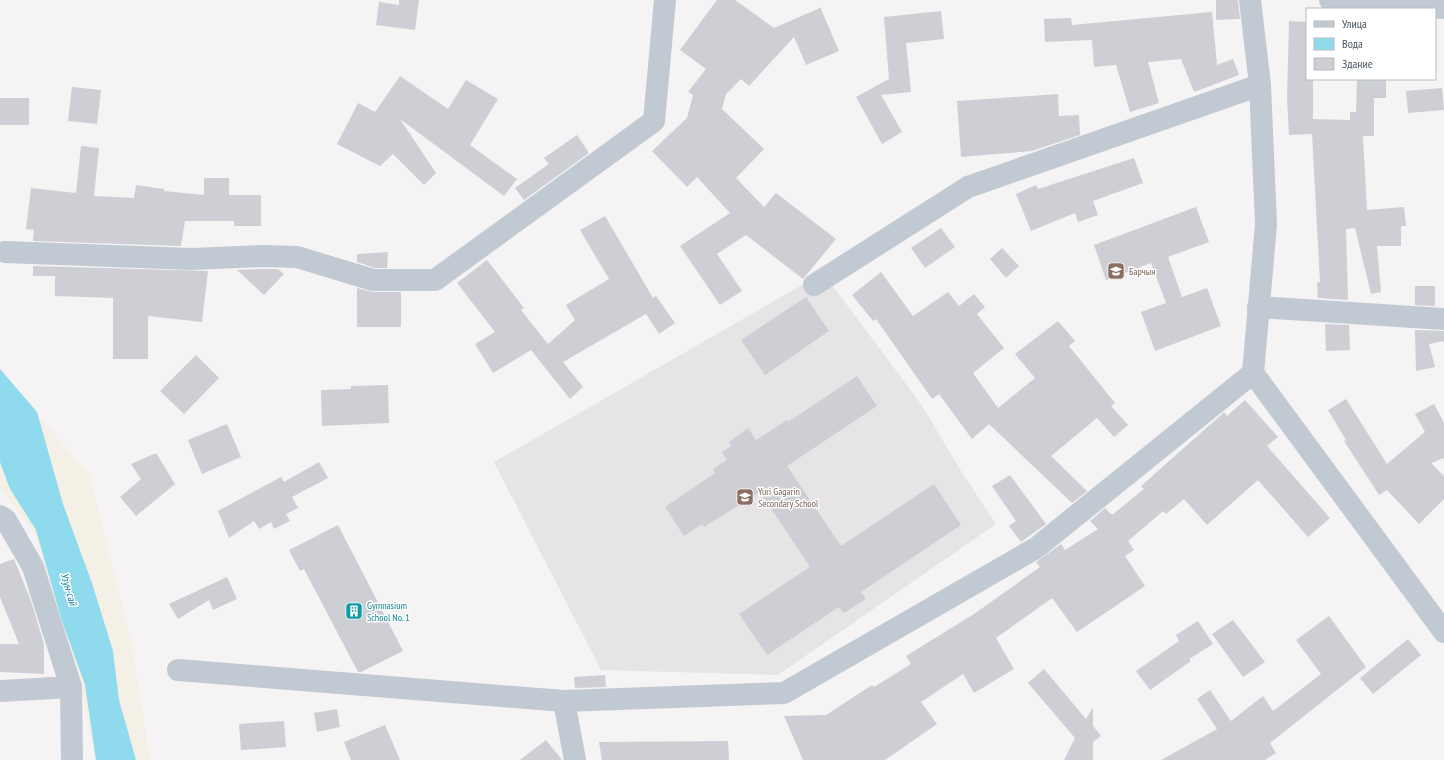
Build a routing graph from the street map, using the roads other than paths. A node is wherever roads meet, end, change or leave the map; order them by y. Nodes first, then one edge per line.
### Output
1 (665, 0) edge
2 (1250, 0) edge
3 (1330, 0) edge
4 (1444, 8) edge
5 (1260, 85) junction
6 (5, 252) dead end
7 (814, 285) dead end
8 (1258, 307) junction
9 (1444, 319) edge
10 (1253, 373) junction
11 (0, 516) edge
12 (1444, 632) edge
13 (178, 670) dead end
14 (71, 687) junction
15 (0, 691) edge
16 (564, 701) junction
17 (72, 760) edge
18 (575, 760) edge

1 - 6 street
2 - 5 street
3 - 4 street
5 - 7 street
5 - 8 street
8 - 9 street
8 - 10 street
10 - 12 street
10 - 16 street
11 - 14 street
13 - 16 street
14 - 15 street
14 - 17 street
16 - 18 street

